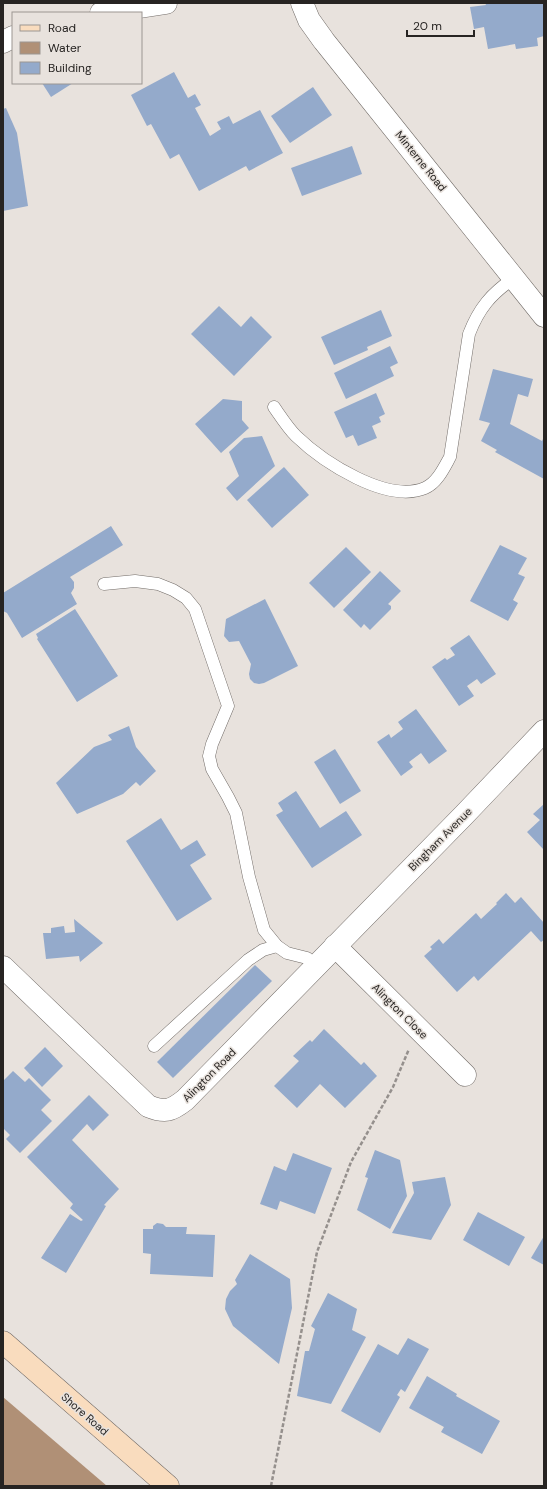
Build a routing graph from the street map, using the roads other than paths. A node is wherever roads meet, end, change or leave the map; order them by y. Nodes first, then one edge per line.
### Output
1 (166, 3) edge
2 (302, 3) edge
3 (108, 12) edge
4 (12, 38) edge
5 (3, 42) edge
6 (514, 278) junction
7 (544, 316) edge
8 (274, 407) dead end
9 (104, 584) dead end
10 (544, 731) edge
11 (277, 946) junction
12 (335, 946) junction
13 (316, 966) junction
14 (3, 967) edge
15 (154, 1046) dead end
16 (465, 1075) dead end
17 (3, 1342) edge
18 (168, 1486) edge

1 - 3 street
2 - 6 street, Minterne Road
4 - 5 street
6 - 7 street, Minterne Road
6 - 8 lane
9 - 11 lane
10 - 12 street, Bingham Avenue
11 - 13 lane
11 - 15 lane
12 - 13 street, Alington Road
12 - 16 street, Alington Close
13 - 14 street, Alington Road
17 - 18 main road, Shore Road

